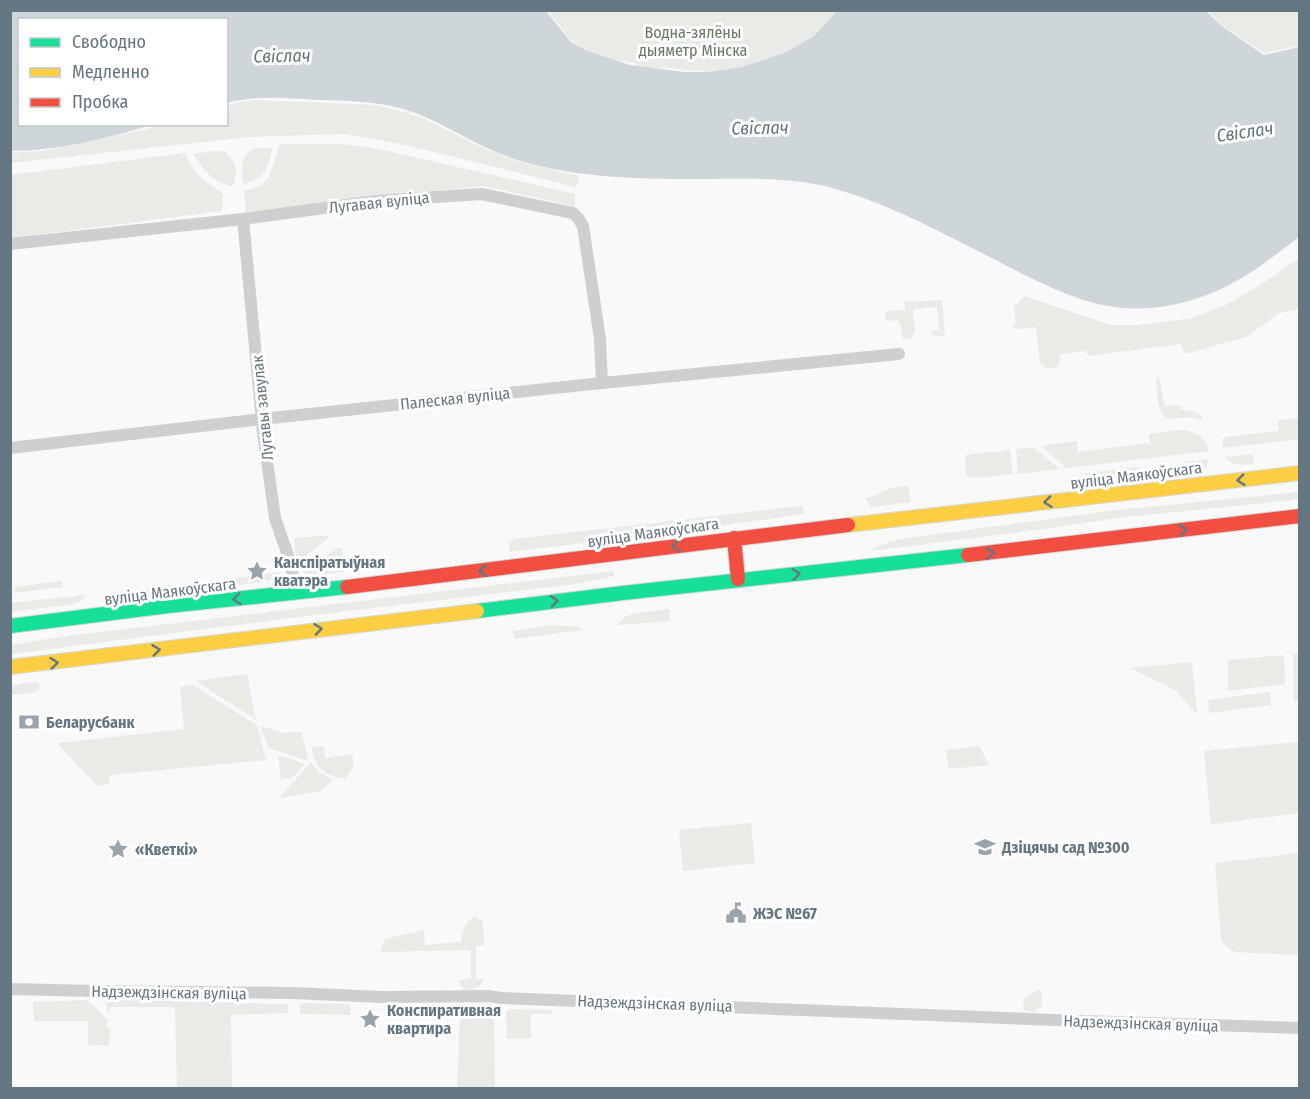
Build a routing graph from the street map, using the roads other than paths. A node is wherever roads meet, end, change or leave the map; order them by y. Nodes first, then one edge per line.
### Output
1 (243, 219) junction
2 (10, 244) edge
3 (899, 354) dead end
4 (602, 382) junction
5 (262, 418) junction
6 (10, 448) edge
7 (1299, 473) edge
8 (1299, 516) edge
9 (734, 538) junction
10 (738, 579) junction
11 (295, 593) junction
12 (10, 626) edge
13 (10, 667) edge
14 (10, 989) edge
15 (1299, 1028) edge

1 - 2 street, Лугавая вуліца
1 - 4 street, Лугавая вуліца
1 - 5 street, Лугавы завулак
3 - 4 street, Палеская вуліца
4 - 5 street, Палеская вуліца
5 - 6 street, Палеская вуліца
5 - 11 street, Лугавы завулак
7 -> 9 main road, вуліца Маякоўскага
10 -> 8 main road
9 - 10 main road
9 -> 11 main road, вуліца Маякоўскага
13 -> 10 main road
11 -> 12 main road, вуліца Маякоўскага
14 - 15 street, Надзеждзінская вуліца

